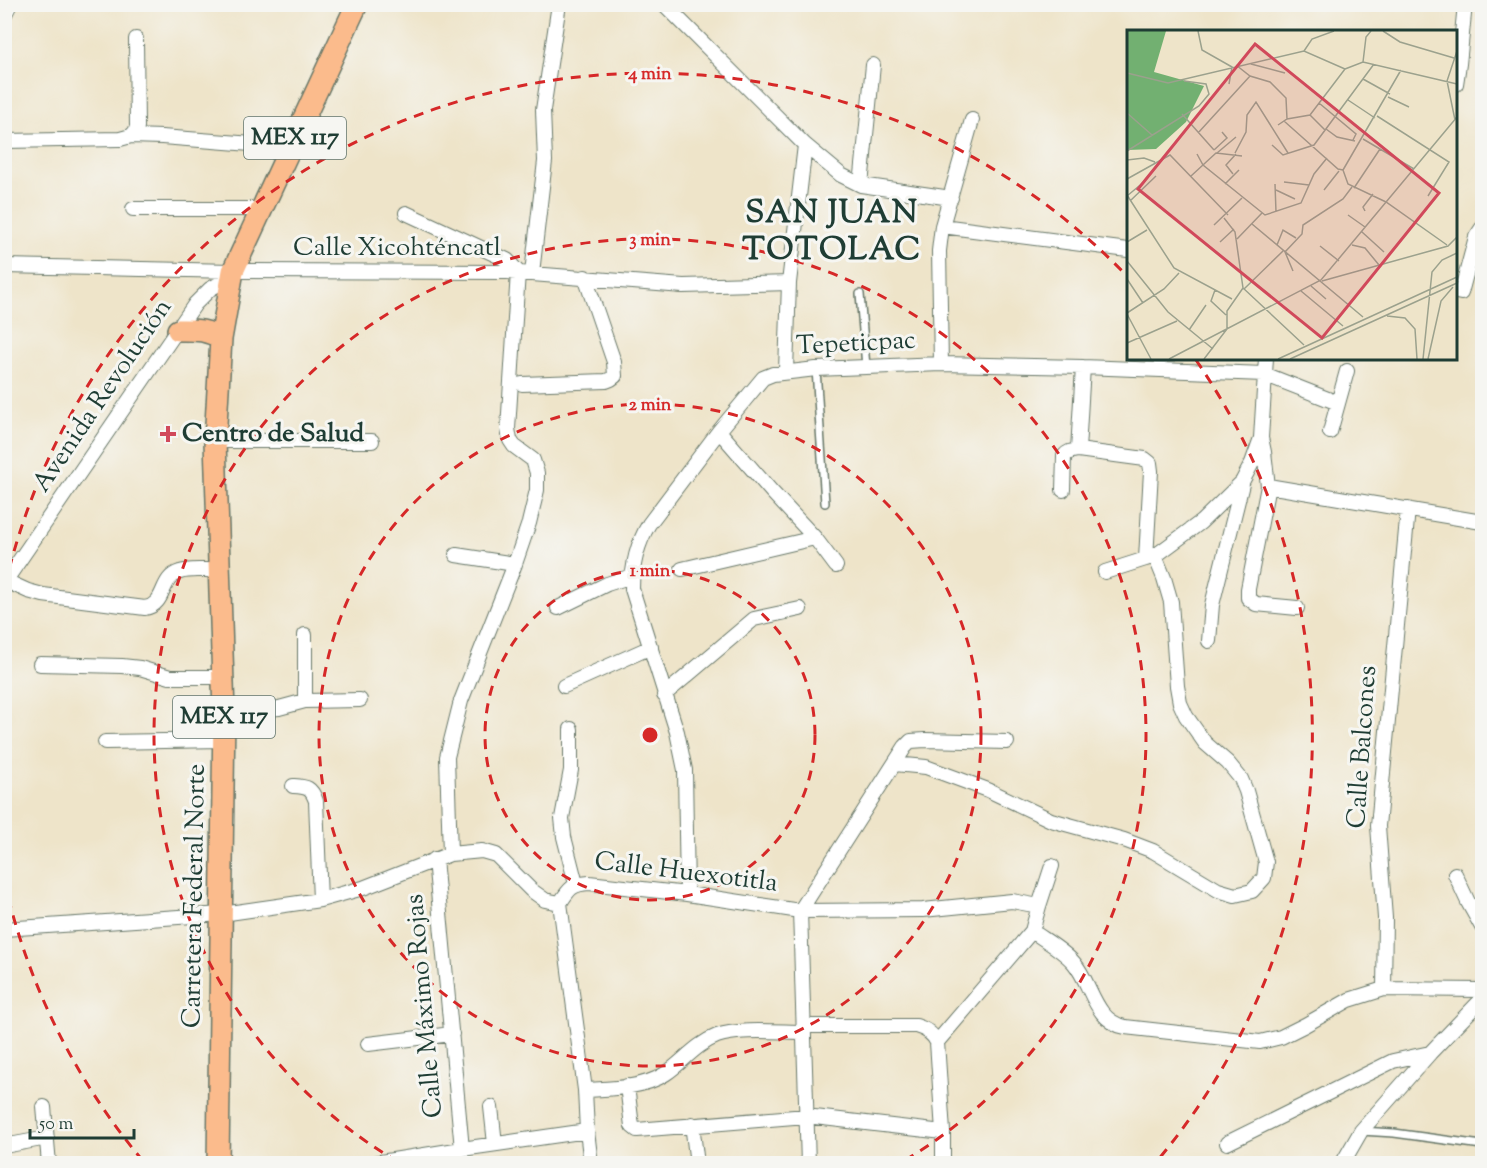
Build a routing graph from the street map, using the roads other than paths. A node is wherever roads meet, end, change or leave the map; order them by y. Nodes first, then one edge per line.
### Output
1 (10, 4) edge
2 (357, 4) edge
3 (559, 4) edge
4 (664, 4) edge
5 (1465, 4) edge
6 (4, 16) edge
7 (136, 39) dead end
8 (873, 65) dead end
9 (1457, 74) edge
10 (972, 120) dead end
11 (131, 136) junction
12 (4, 141) edge
13 (805, 145) junction
14 (290, 147) junction
15 (861, 185) junction
16 (951, 198) junction
17 (133, 209) dead end
18 (261, 209) junction
19 (406, 213) dead end
20 (942, 226) junction
21 (1482, 228) edge
22 (1127, 250) edge
23 (4, 266) edge
24 (525, 273) junction
25 (232, 274) junction
26 (585, 277) junction
27 (789, 283) junction
28 (1458, 292) edge
29 (860, 294) dead end
30 (178, 330) junction
31 (221, 339) junction
32 (1266, 360) edge
33 (942, 364) junction
34 (866, 367) junction
35 (1083, 367) junction
36 (816, 369) junction
37 (1347, 371) dead end
38 (779, 372) junction
39 (1264, 374) junction
40 (522, 384) dead end
41 (1338, 403) junction
42 (719, 431) junction
43 (1330, 432) dead end
44 (1261, 438) junction
45 (216, 441) junction
46 (372, 441) dead end
47 (1078, 450) junction
48 (1242, 482) junction
49 (1268, 486) junction
50 (1063, 490) dead end
51 (825, 503) dead end
52 (1408, 509) junction
53 (1482, 522) edge
54 (815, 538) junction
55 (456, 555) dead end
56 (1150, 557) junction
57 (515, 564) junction
58 (836, 566) dead end
59 (682, 569) dead end
60 (219, 570) junction
61 (1105, 572) dead end
62 (632, 576) junction
63 (5, 582) edge
64 (558, 608) dead end
65 (1297, 608) dead end
66 (800, 609) dead end
67 (305, 635) dead end
68 (1209, 641) dead end
69 (651, 648) junction
70 (40, 664) dead end
71 (222, 677) junction
72 (564, 686) dead end
73 (664, 695) junction
74 (360, 700) dead end
75 (304, 701) junction
76 (224, 713) junction
77 (571, 729) dead end
78 (224, 740) junction
79 (105, 742) dead end
80 (1007, 742) dead end
81 (895, 764) junction
82 (293, 786) dead end
83 (450, 854) junction
84 (435, 859) junction
85 (1052, 866) dead end
86 (1455, 874) dead end
87 (576, 884) junction
88 (687, 894) junction
89 (320, 900) junction
90 (560, 903) junction
91 (1039, 906) junction
92 (800, 911) junction
93 (222, 914) junction
94 (1482, 927) edge
95 (4, 929) edge
96 (1032, 931) junction
97 (1384, 989) junction
98 (1482, 990) edge
99 (1482, 999) edge
100 (804, 1029) junction
101 (452, 1034) junction
102 (937, 1042) junction
103 (368, 1044) dead end
104 (1430, 1053) junction
105 (627, 1086) junction
106 (585, 1090) junction
107 (44, 1107) dead end
108 (491, 1107) dead end
109 (806, 1116) junction
110 (692, 1124) junction
111 (587, 1131) junction
112 (1361, 1131) junction
113 (943, 1132) junction
114 (46, 1138) junction
115 (1227, 1143) dead end
116 (495, 1144) junction
117 (1482, 1145) edge
118 (4, 1146) edge
119 (462, 1149) junction
120 (49, 1164) edge
121 (218, 1164) edge
122 (368, 1164) edge
123 (591, 1164) edge
124 (697, 1164) edge
125 (808, 1164) edge
126 (943, 1164) edge
127 (1342, 1164) edge

1 - 6 street
2 - 14 main road, MEX 117
3 - 24 street
4 - 13 street
5 - 9 street
7 - 11 street
8 - 15 street
10 - 16 street
11 - 12 street
11 - 14 street
13 - 15 street
13 - 27 street
14 - 18 main road, MEX 117
15 - 16 street
16 - 20 street
17 - 18 street
18 - 25 main road, MEX 117
19 - 24 street
20 - 22 street
20 - 33 street
21 - 28 street
23 - 25 street, Calle Xicohténcatl
24 - 25 street, Calle Xicohténcatl
24 - 26 street, Calle Xicohténcatl
24 - 57 street
25 - 30 street, Avenida Revolución
25 - 31 main road, Carretera Federal Norte / MEX 117
26 - 27 street, Calle Xicohténcatl
26 - 40 street
27 - 38 street
29 - 34 lane
30 - 31 main road
30 - 63 street, Avenida Revolución
31 - 45 main road, Carretera Federal Norte / MEX 117
32 - 39 street
33 - 34 street, Tepeticpac
33 - 35 street, Tepeticpac
34 - 36 street, Tepeticpac
35 - 39 street, Tepeticpac
35 - 47 street
36 - 38 street, Tepeticpac
36 - 51 lane
37 - 41 street
38 - 42 street
39 - 41 street, Tepeticpac
39 - 44 street
41 - 43 street
42 - 54 street
42 - 62 street
44 - 48 street
44 - 49 street
45 - 46 street
45 - 60 main road, Carretera Federal Norte / MEX 117
47 - 50 street
47 - 56 street
48 - 56 street
48 - 68 street
49 - 52 street
49 - 65 street
52 - 53 street
52 - 97 street, Calle Balcones
54 - 58 street
54 - 59 street
55 - 57 street
56 - 61 street
56 - 81 street
57 - 83 street
60 - 63 street
60 - 71 main road, Carretera Federal Norte / MEX 117
62 - 64 street
62 - 69 street
66 - 73 street
67 - 75 street
69 - 72 street
69 - 73 street
70 - 71 street
71 - 76 main road, Carretera Federal Norte / MEX 117
73 - 88 street
74 - 75 street
75 - 76 street
76 - 78 main road, Carretera Federal Norte / MEX 117
77 - 87 street
78 - 79 street
78 - 93 main road, Carretera Federal Norte / MEX 117
80 - 81 street
81 - 92 street
82 - 89 street
83 - 84 street
83 - 90 street
84 - 89 street
84 - 101 street, Calle Máximo Rojas
85 - 91 street
86 - 94 street
87 - 88 street, Calle Huexotitla
87 - 90 street, Calle Huexotitla
88 - 92 street, Calle Huexotitla
89 - 93 street
90 - 106 street
91 - 92 street, Calle Huexotitla
91 - 96 street
92 - 100 street
93 - 95 street
93 - 121 main road, Carretera Federal Norte / MEX 117
96 - 97 street
96 - 102 street
97 - 98 street
99 - 104 street
100 - 102 street
100 - 105 street
100 - 109 street
101 - 103 street
101 - 119 street, Calle Máximo Rojas
102 - 113 street
104 - 112 street
104 - 115 street
105 - 106 street
105 - 110 street
106 - 111 street
107 - 114 street
108 - 116 street
109 - 110 street
109 - 113 street
109 - 125 street
110 - 124 street
111 - 116 street
111 - 123 street
112 - 117 lane
112 - 127 street
113 - 126 street
114 - 118 street
114 - 120 street
116 - 119 street
119 - 122 street

